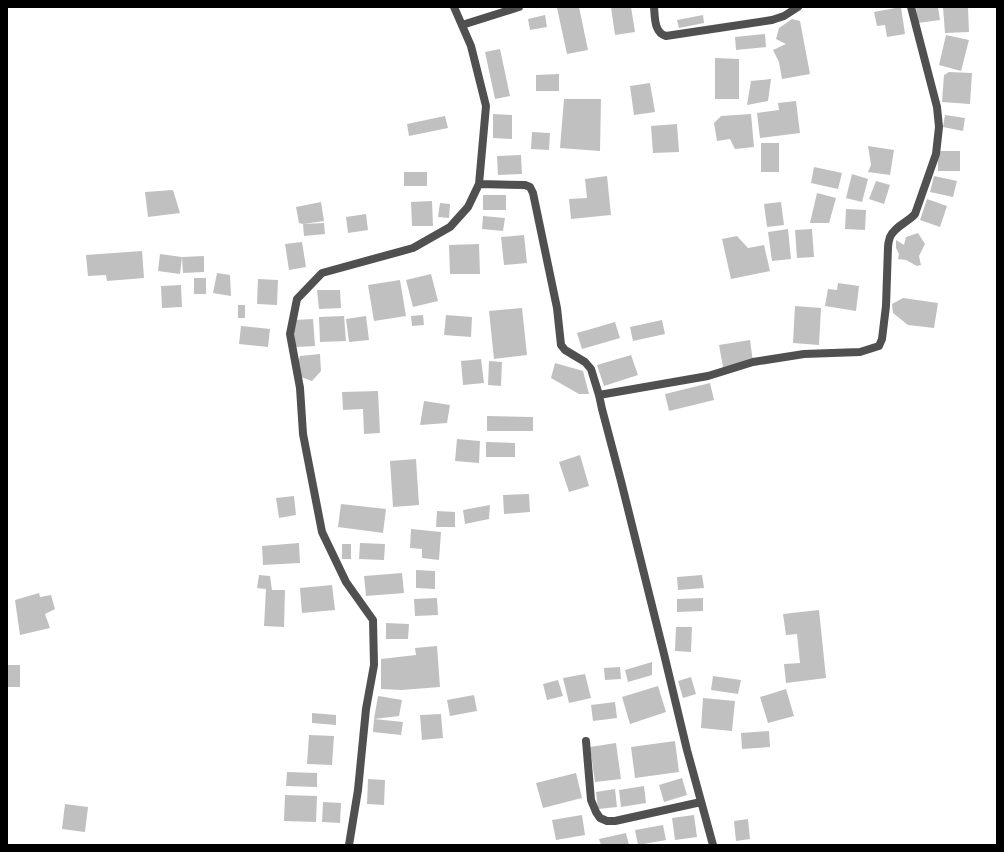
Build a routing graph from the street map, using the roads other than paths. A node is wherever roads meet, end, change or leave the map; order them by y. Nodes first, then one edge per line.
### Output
1 (454, 7) edge
2 (519, 7) edge
3 (654, 7) edge
4 (798, 7) edge
5 (911, 7) edge
6 (462, 25) junction
7 (479, 184) junction
8 (599, 396) junction
9 (586, 741) dead end
10 (701, 802) junction
11 (349, 845) edge
12 (713, 845) edge

1 - 6 street
2 - 6 street
3 - 4 street
5 - 8 street
6 - 7 street
7 - 8 street
7 - 11 street
8 - 10 street
9 - 10 street
10 - 12 street

